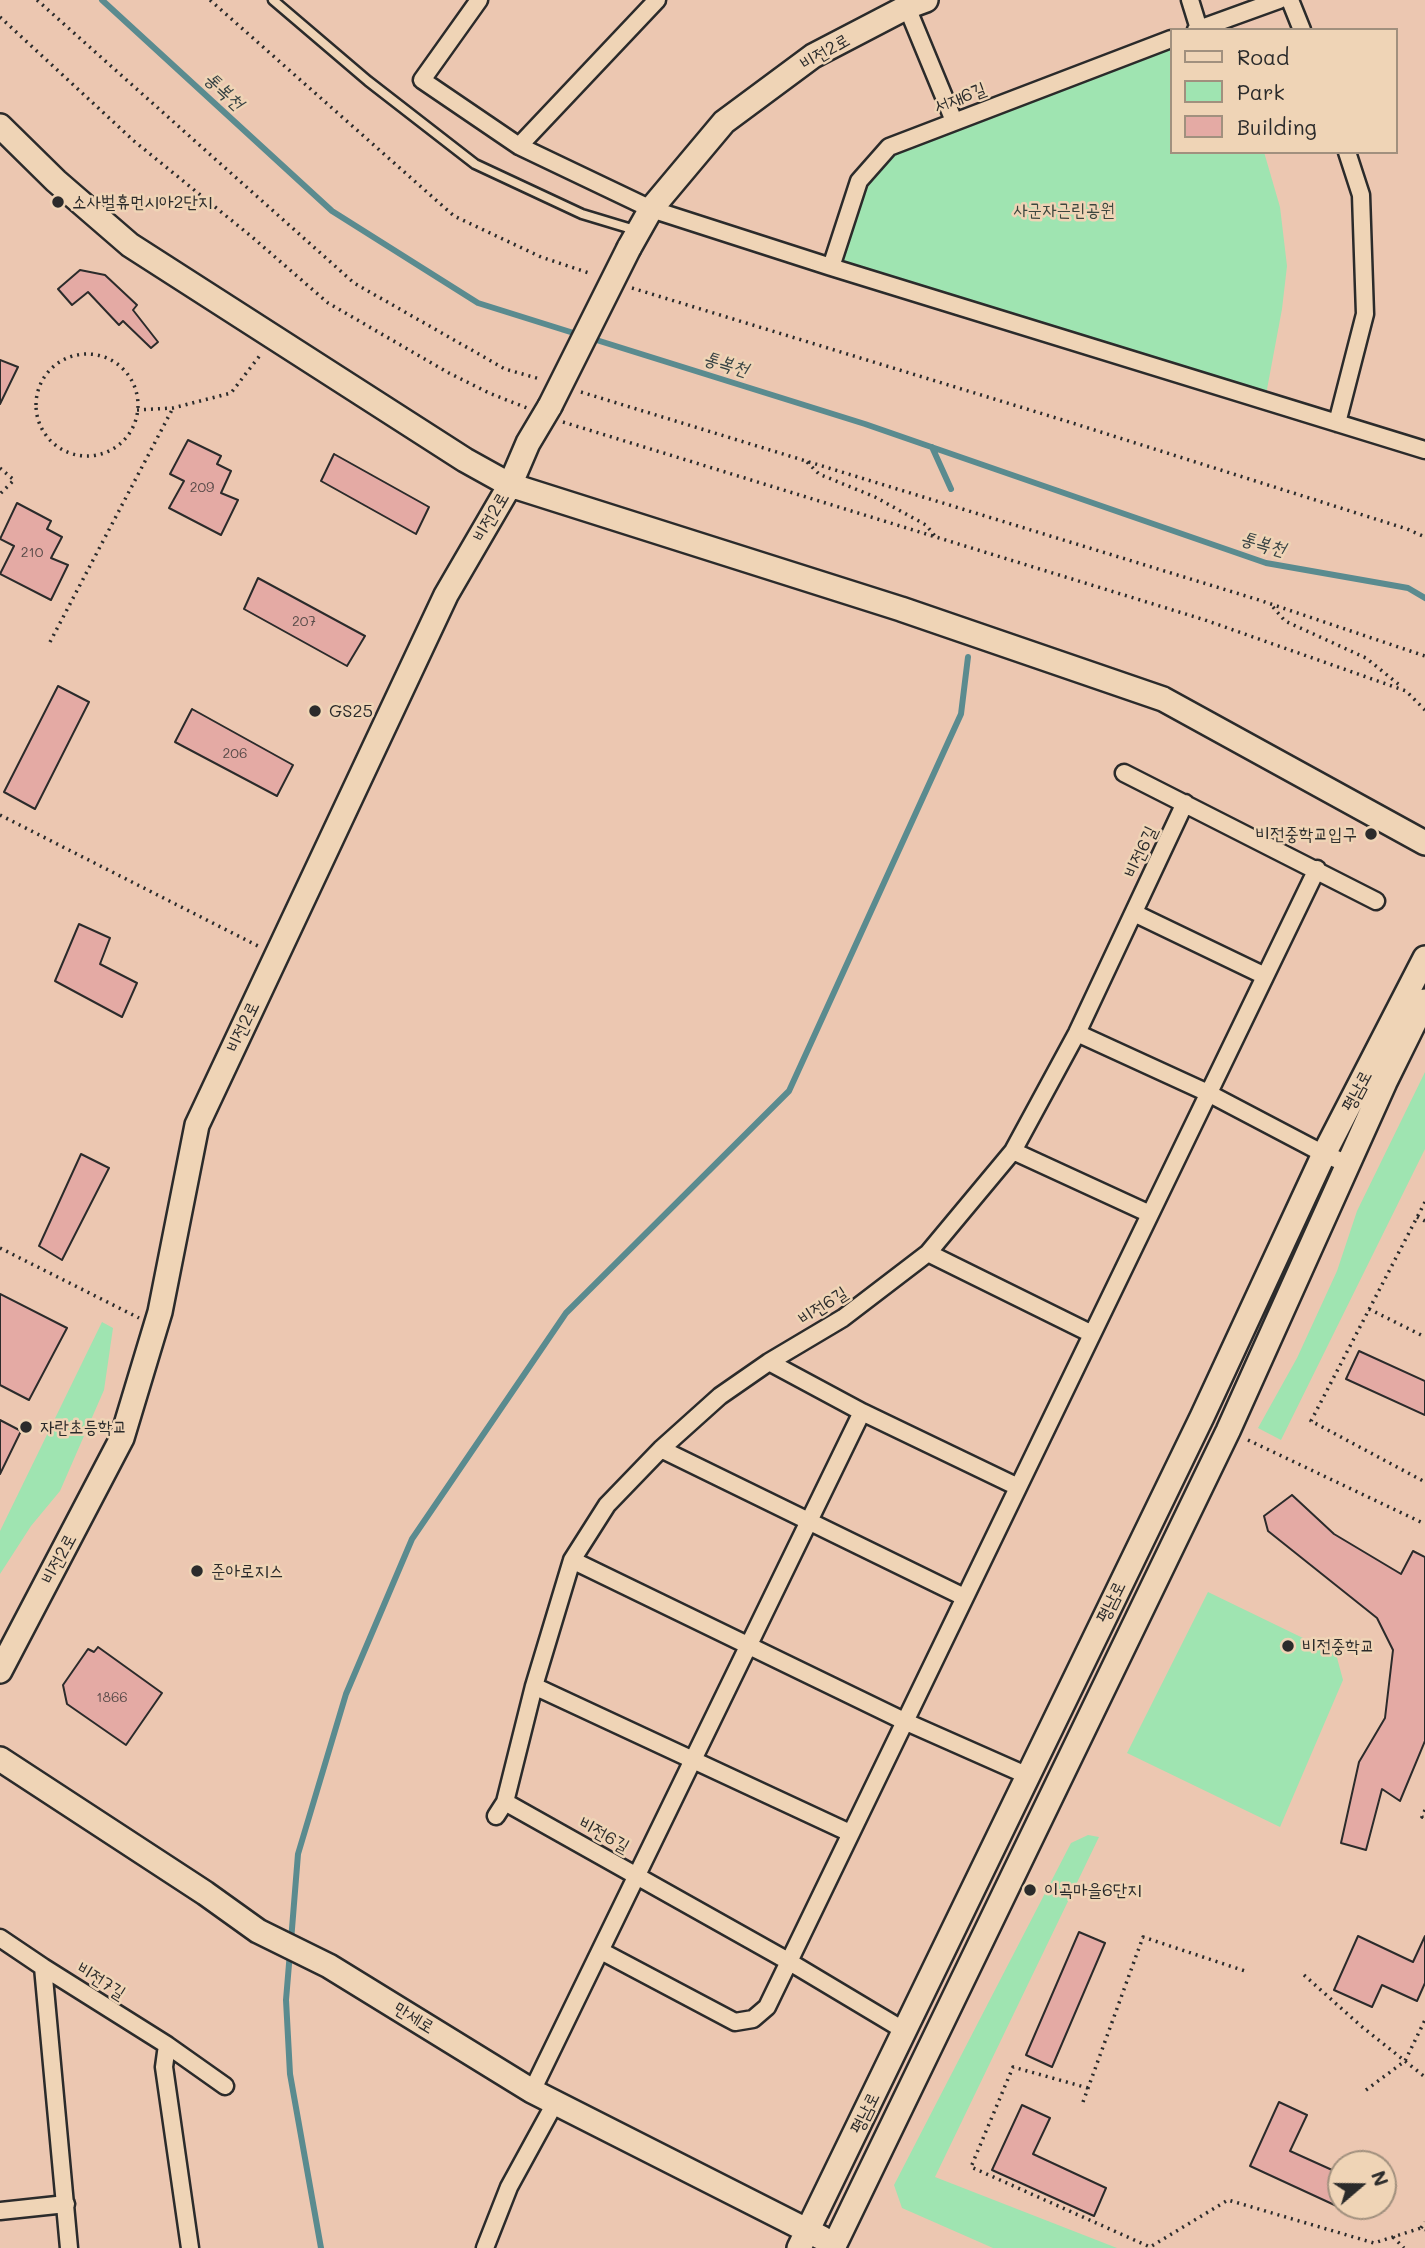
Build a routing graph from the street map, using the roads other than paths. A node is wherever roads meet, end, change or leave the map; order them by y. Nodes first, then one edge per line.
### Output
1 (273, 0) edge
2 (479, 0) edge
3 (657, 0) edge
4 (1190, 0) edge
5 (1279, 0) edge
6 (1290, 0) edge
7 (912, 2) edge
8 (1198, 28) edge
9 (1201, 28) edge
10 (1301, 28) edge
11 (1170, 39) edge
12 (954, 121) junction
13 (0, 126) edge
14 (519, 146) junction
15 (1348, 154) edge
16 (650, 209) junction
17 (633, 239) junction
18 (831, 267) junction
19 (1337, 423) junction
20 (1425, 450) edge
21 (510, 485) junction
22 (1124, 773) dead end
23 (1185, 803) junction
24 (1425, 843) edge
25 (1317, 869) junction
26 (1376, 901) dead end
27 (1134, 913) junction
28 (1425, 958) edge
29 (1265, 976) junction
30 (1425, 1001) edge
31 (1077, 1033) junction
32 (1208, 1093) junction
33 (1013, 1150) junction
34 (1324, 1154) junction
35 (1348, 1164) junction
36 (1150, 1214) junction
37 (928, 1253) junction
38 (1092, 1334) junction
39 (769, 1362) junction
40 (862, 1412) junction
41 (661, 1449) junction
42 (1018, 1487) junction
43 (809, 1521) junction
44 (572, 1560) junction
45 (964, 1597) junction
46 (749, 1645) junction
47 (0, 1671) edge
48 (534, 1686) junction
49 (904, 1721) junction
50 (0, 1759) edge
51 (693, 1760) junction
52 (1026, 1775) junction
53 (505, 1802) junction
54 (496, 1816) dead end
55 (850, 1833) junction
56 (637, 1876) junction
57 (0, 1938) edge
58 (601, 1951) junction
59 (788, 1961) junction
60 (43, 1967) junction
61 (905, 2031) junction
62 (167, 2045) junction
63 (225, 2086) dead end
64 (533, 2091) junction
65 (555, 2104) junction
66 (66, 2204) junction
67 (0, 2211) edge
68 (803, 2240) edge
69 (488, 2246) edge
70 (837, 2247) edge
71 (69, 2248) edge
72 (190, 2248) edge

1 - 17 lane
2 - 14 street
3 - 14 street
4 - 8 street
5 - 9 street
6 - 10 street
7 - 12 street
7 - 16 street, 비전2로
11 - 12 street, 서재6길
12 - 18 street, 서재6길
13 - 21 street
14 - 16 street
15 - 19 street
16 - 17 street, 비전2로
16 - 18 street
17 - 21 street, 비전2로, bridge
18 - 19 street
19 - 20 street
21 - 24 street
21 - 47 street, 비전2로
22 - 23 street
23 - 25 street
23 - 27 street, 비전6길
25 - 26 street
25 - 29 street
27 - 29 street
27 - 31 street, 비전6길
28 - 34 street, 평남로
29 - 32 street
30 - 35 street
31 - 32 street
31 - 33 street, 비전6길
32 - 34 street
32 - 36 street
33 - 36 street
33 - 37 street, 비전6길
34 - 35 street
34 - 52 street, 평남로
35 - 70 street
36 - 38 street
37 - 38 street
37 - 39 street, 비전6길
38 - 42 street
39 - 40 street
39 - 41 street, 비전6길
40 - 42 street
40 - 43 street
41 - 43 street
41 - 44 street, 비전6길
42 - 45 street
43 - 45 street
43 - 46 street
44 - 46 street
44 - 48 street, 비전6길
45 - 49 street
46 - 49 street
46 - 51 street
48 - 51 street
48 - 53 street, 비전6길
49 - 52 street
49 - 55 street
50 - 64 street, 만세로
51 - 55 street
51 - 56 street
52 - 61 street, 평남로
53 - 54 street
53 - 56 street, 비전6길
55 - 59 street
56 - 58 street
56 - 59 street, 비전6길
57 - 60 street, 비전7길
58 - 59 street
58 - 64 street
59 - 61 street, 비전6길
60 - 62 street, 비전7길
60 - 66 street
61 - 68 street, 평남로
62 - 63 street, 비전7길
62 - 72 street
64 - 65 street, 만세로
65 - 68 street, 만세로
65 - 69 street
66 - 67 street
66 - 71 street
68 - 70 street, 만세로

